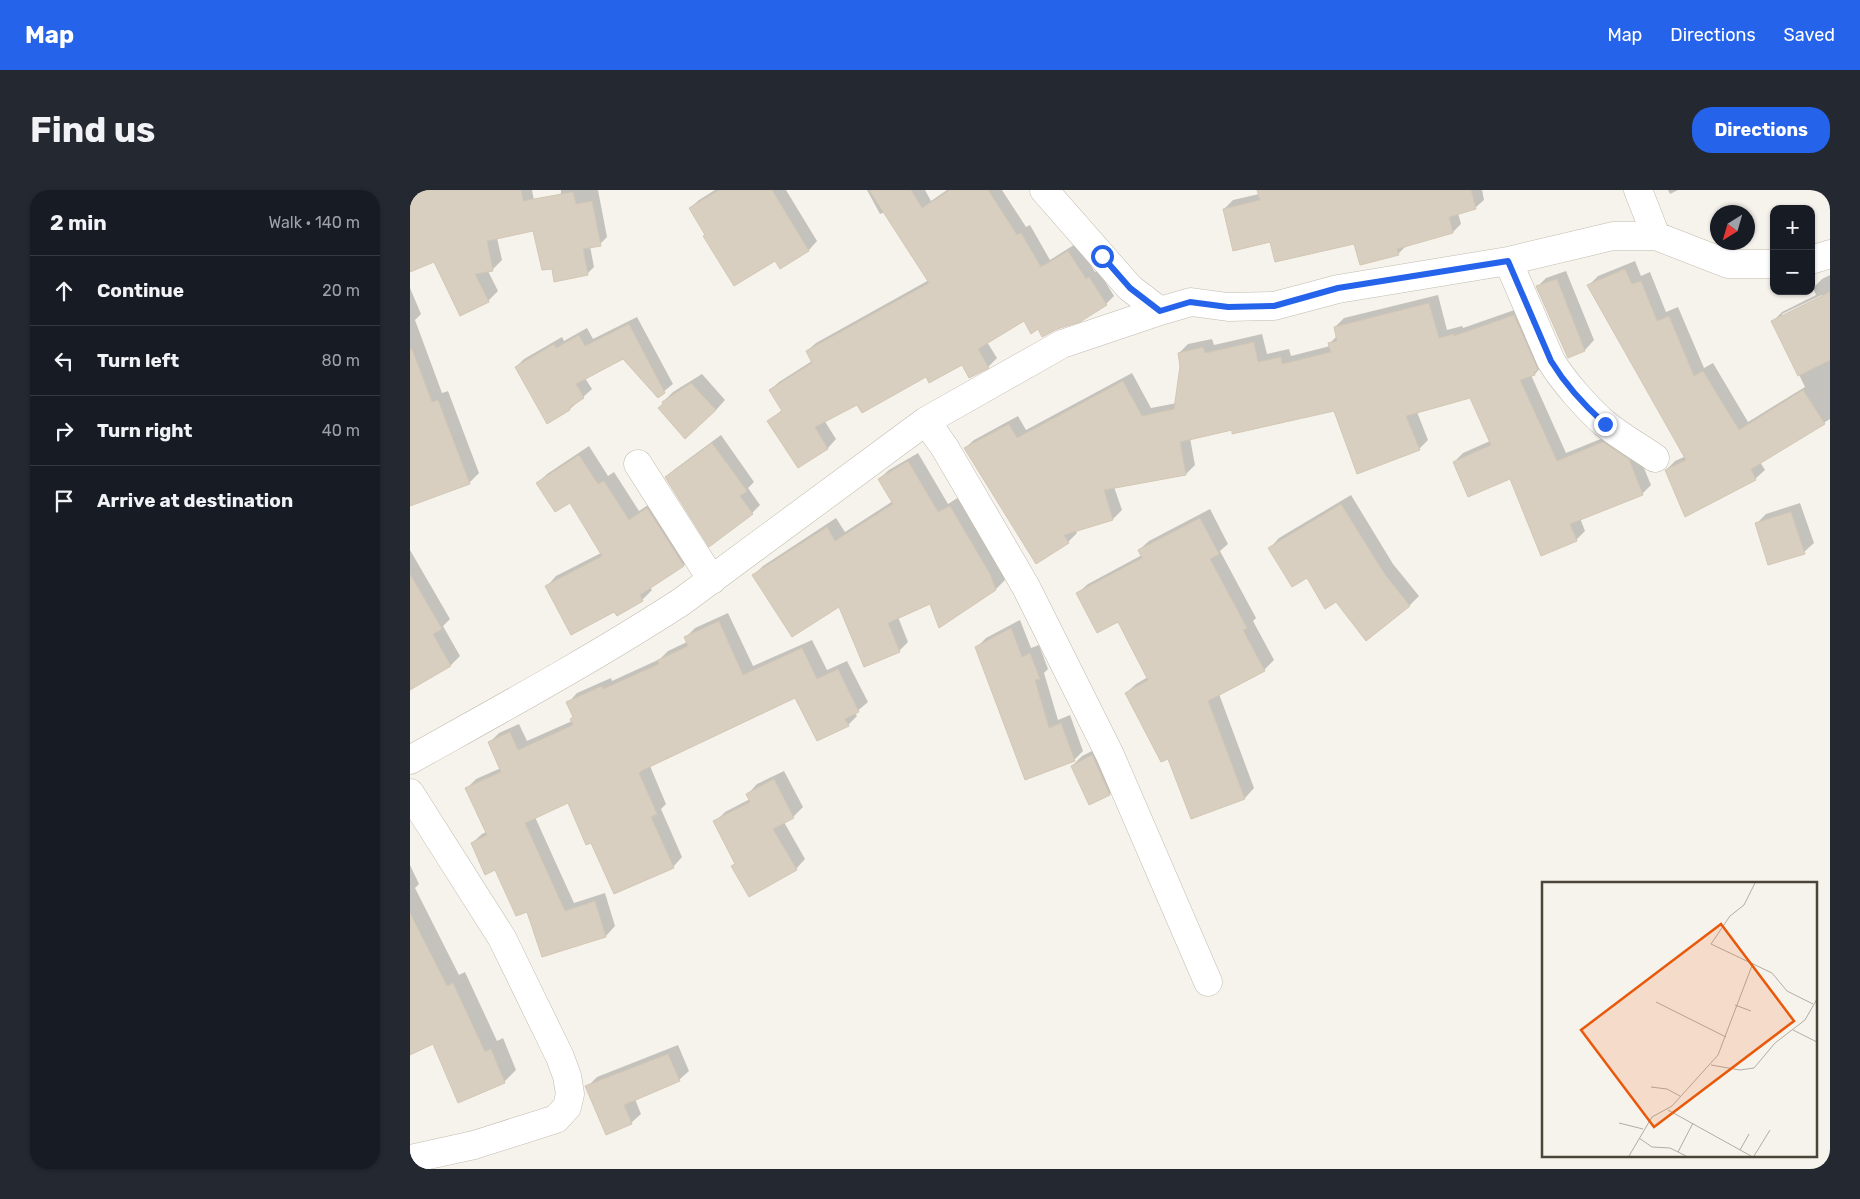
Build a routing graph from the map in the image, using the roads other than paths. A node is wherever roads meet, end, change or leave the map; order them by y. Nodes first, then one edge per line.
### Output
1 (1044, 190) edge
2 (1638, 190) edge
3 (1656, 236) junction
4 (1830, 254) edge
5 (1815, 259) edge
6 (1508, 261) junction
7 (1770, 264) edge
8 (1160, 311) junction
9 (926, 421) junction
10 (1655, 458) dead end
11 (638, 464) dead end
12 (712, 580) junction
13 (410, 760) edge
14 (410, 793) edge
15 (1208, 982) dead end
16 (410, 1159) edge

1 - 8 street
2 - 3 street
3 - 6 street
3 - 7 street
4 - 5 street
6 - 8 street
6 - 10 street
8 - 9 street
9 - 12 street
9 - 15 street
11 - 12 street
12 - 13 street
14 - 16 street

